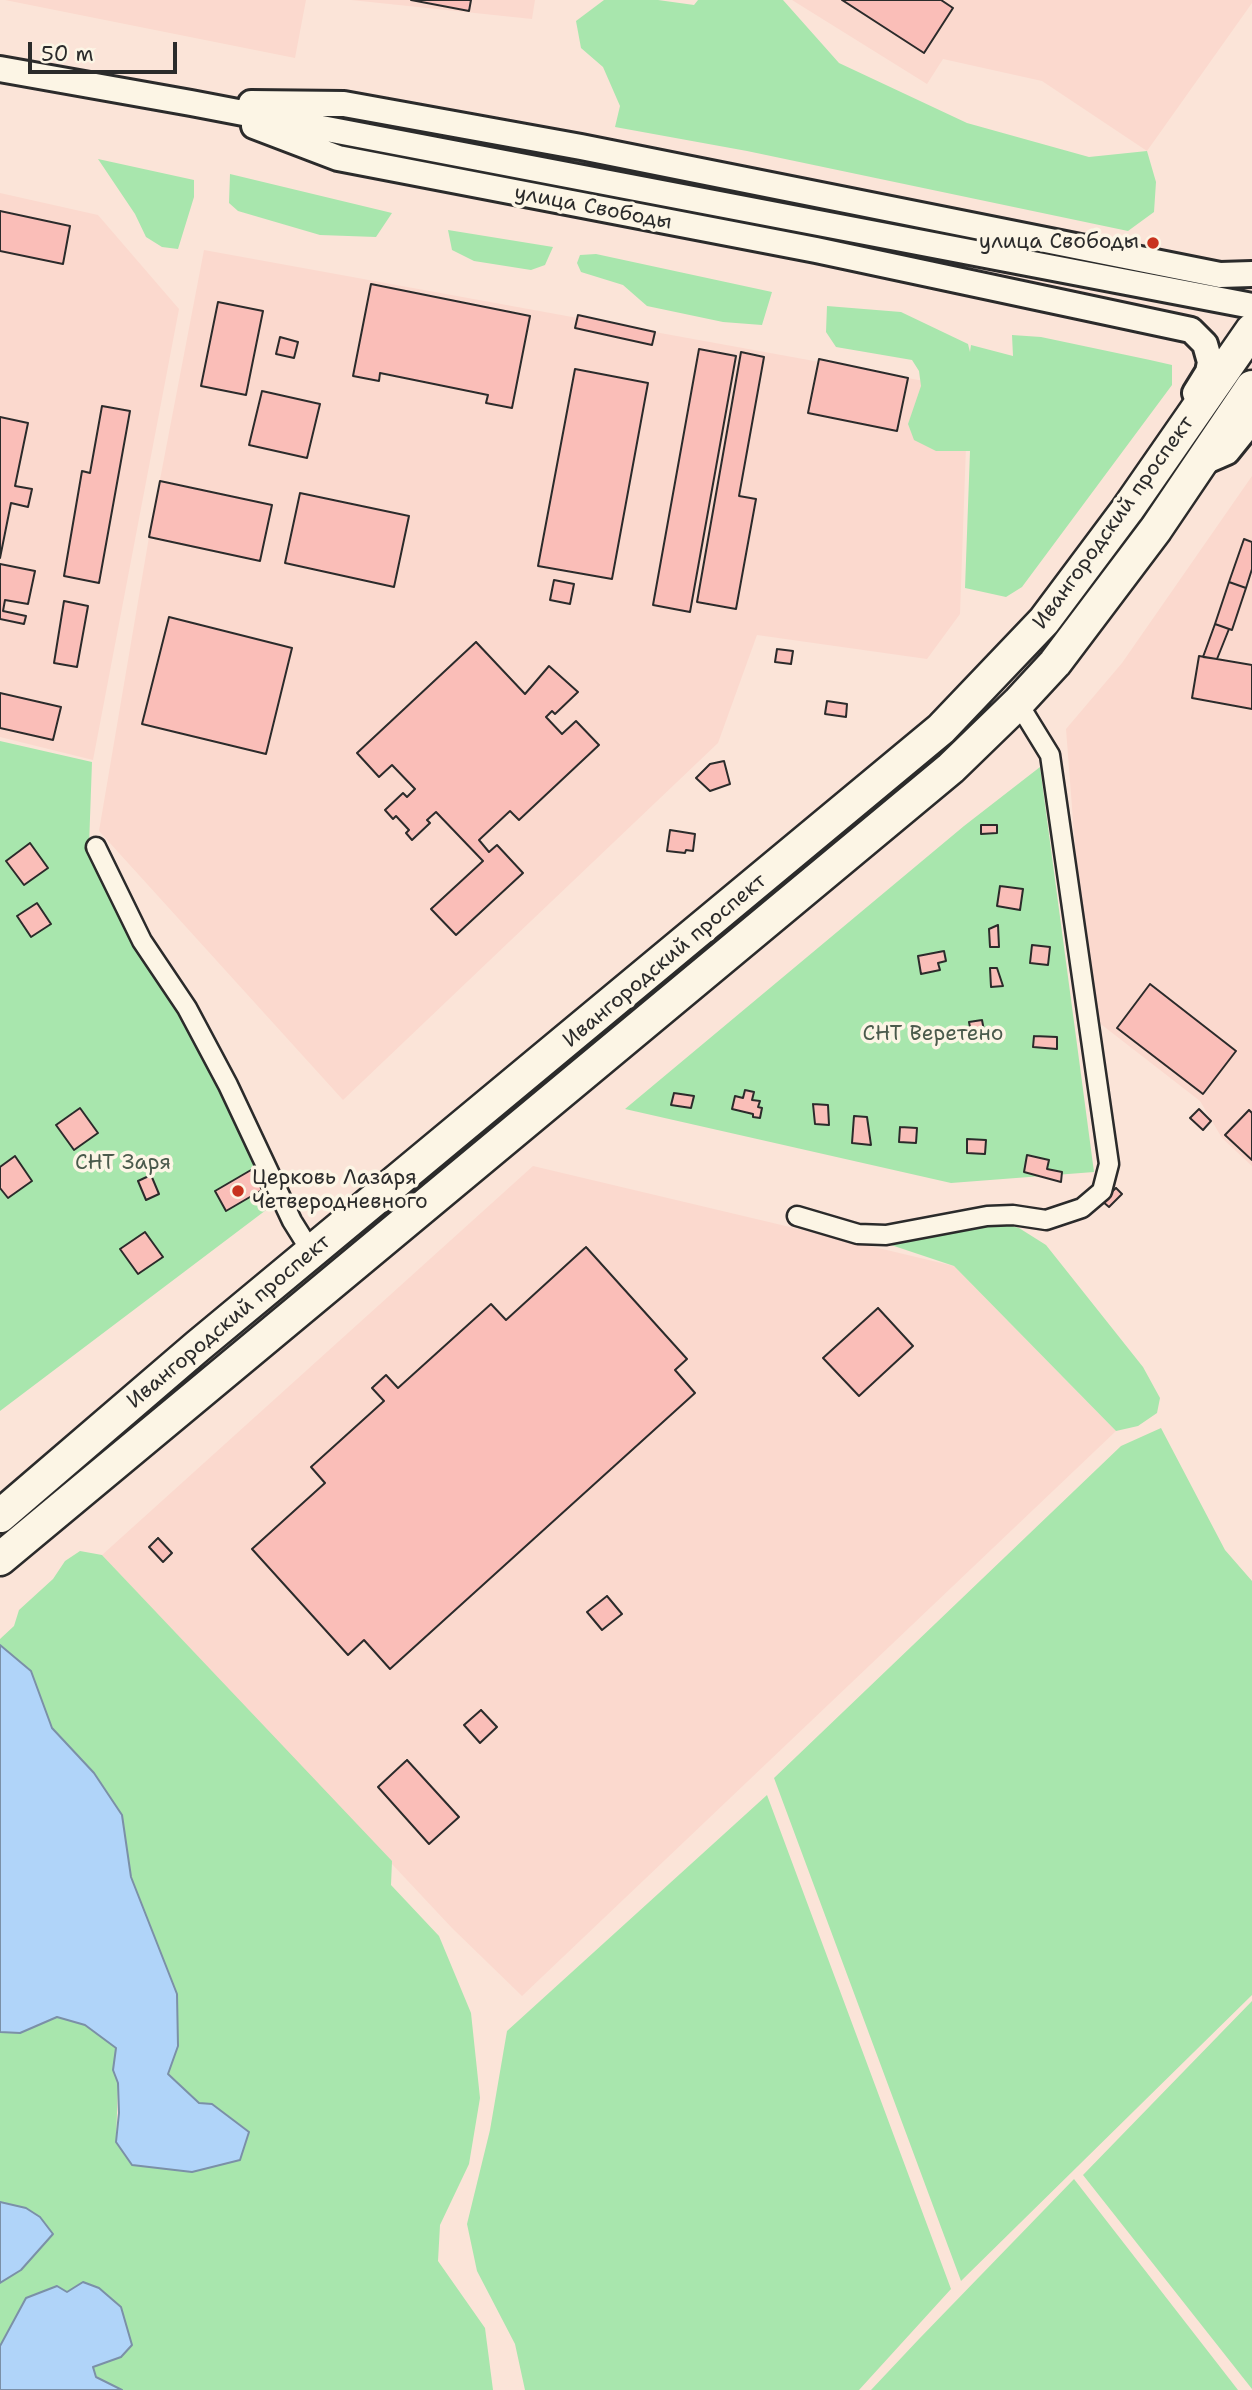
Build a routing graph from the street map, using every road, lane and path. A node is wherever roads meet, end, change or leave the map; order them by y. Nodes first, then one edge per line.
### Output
1 (0, 69) edge
2 (191, 103) junction
3 (1252, 274) edge
4 (1252, 306) edge
5 (1252, 330) edge
6 (1252, 387) edge
7 (1252, 421) edge
8 (1166, 453) junction
9 (1200, 464) junction
10 (1018, 703) junction
11 (96, 847) dead end
12 (797, 1216) dead end
13 (312, 1253) junction
14 (0, 1516) edge
15 (0, 1559) edge

1 - 2 main road, улица Свободы
2 - 3 main road, улица Свободы
2 - 4 main road, улица Свободы
2 - 8 main road, улица Свободы
5 - 8 highway, Ивангородский проспект
6 - 9 highway, Ивангородский проспект
7 - 9 main road
8 - 13 highway, Ивангородский проспект
9 - 10 highway, Ивангородский проспект
10 - 12 street
10 - 15 highway, Ивангородский проспект
11 - 13 street
13 - 14 highway, Ивангородский проспект

